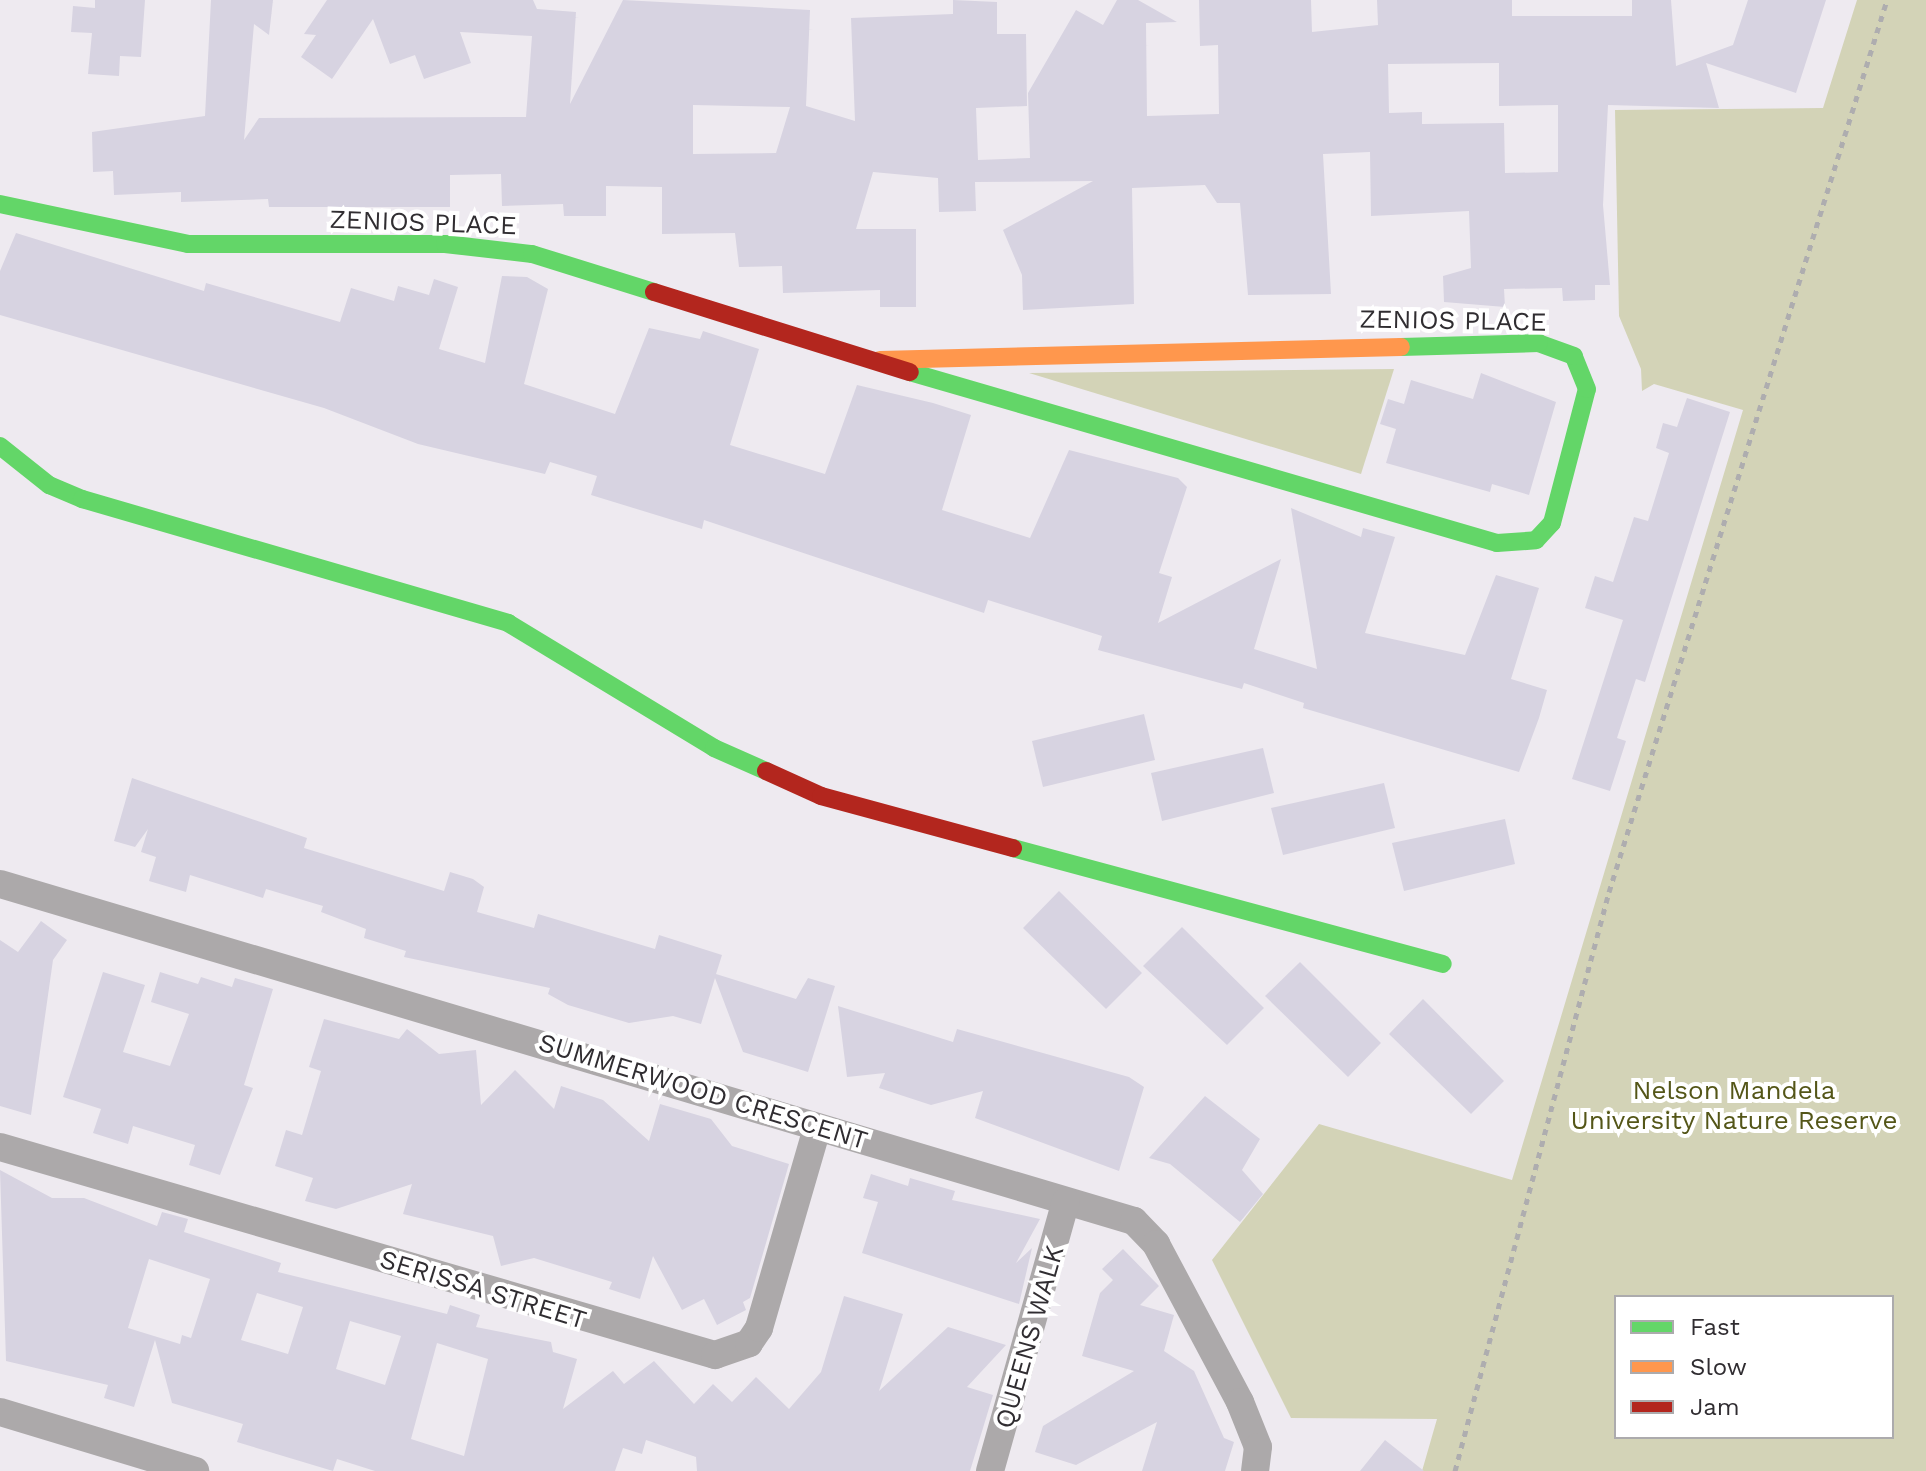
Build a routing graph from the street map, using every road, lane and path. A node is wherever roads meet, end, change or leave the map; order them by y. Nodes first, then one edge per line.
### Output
1 (1887, 0) edge
2 (0, 204) edge
3 (880, 360) junction
4 (0, 446) edge
5 (0, 884) edge
6 (1443, 964) dead end
7 (817, 1128) junction
8 (0, 1147) edge
9 (1066, 1201) junction
10 (0, 1412) edge
11 (195, 1471) edge
12 (990, 1471) edge
13 (1255, 1471) edge
14 (1455, 1471) edge

1 - 14 path
2 - 3 street, ZENIOS PLACE
3 - 3 street, ZENIOS PLACE
4 - 6 street
5 - 7 street, SUMMERWOOD CRESCENT
7 - 8 street, SERISSA STREET
7 - 9 street, SUMMERWOOD CRESCENT
9 - 12 street, QUEENS WALK
9 - 13 street, SUMMERWOOD CRESCENT
10 - 11 street

